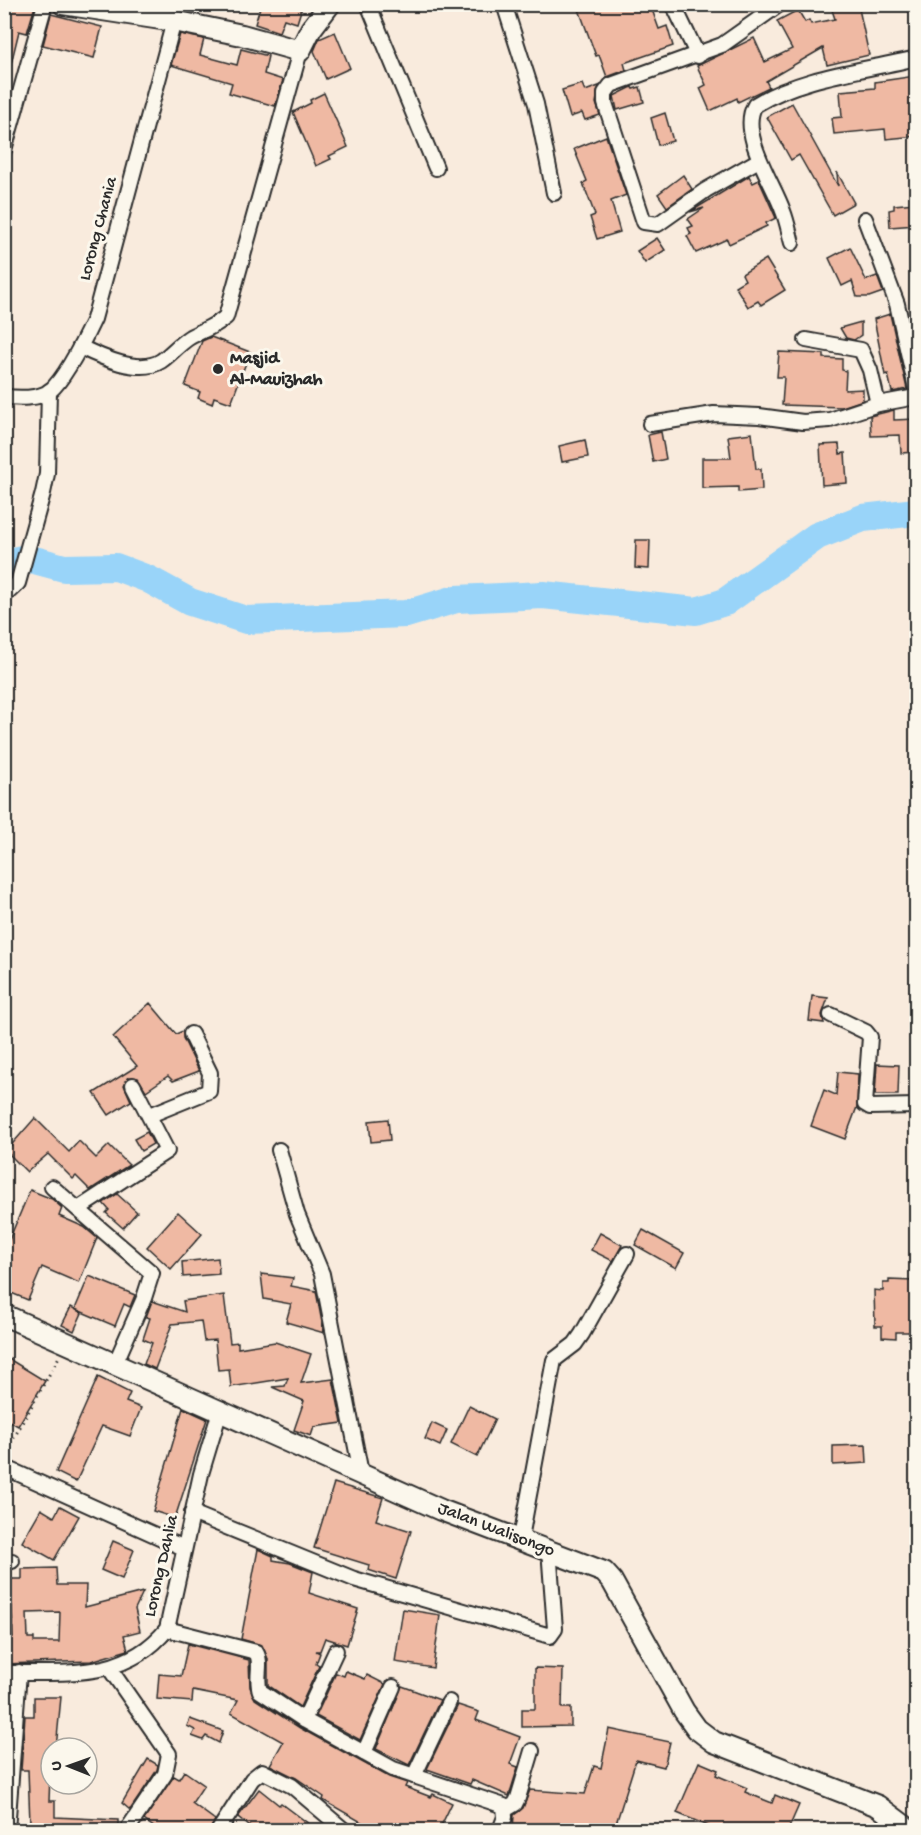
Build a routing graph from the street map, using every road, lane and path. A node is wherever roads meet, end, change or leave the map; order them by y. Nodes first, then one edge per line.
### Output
1 (45, 4) edge
2 (63, 4) edge
3 (330, 4) edge
4 (368, 4) edge
5 (504, 4) edge
6 (673, 4) edge
7 (780, 4) edge
8 (174, 21) junction
9 (300, 51) junction
10 (698, 56) junction
11 (916, 58) edge
12 (4, 150) edge
13 (759, 160) junction
14 (436, 168) dead end
15 (554, 194) dead end
16 (865, 219) dead end
17 (792, 243) dead end
18 (806, 340) dead end
19 (80, 347) junction
20 (916, 388) edge
21 (49, 391) junction
22 (4, 396) edge
23 (916, 398) edge
24 (878, 404) junction
25 (650, 424) dead end
26 (4, 596) edge
27 (831, 1015) dead end
28 (191, 1035) dead end
29 (133, 1085) dead end
30 (916, 1106) edge
31 (150, 1115) junction
32 (279, 1150) dead end
33 (52, 1187) dead end
34 (78, 1209) junction
35 (627, 1254) dead end
36 (4, 1314) edge
37 (68, 1343) junction
38 (115, 1364) junction
39 (220, 1411) junction
40 (4, 1454) edge
41 (4, 1467) edge
42 (361, 1473) junction
43 (192, 1513) junction
44 (521, 1538) junction
45 (184, 1548) junction
46 (549, 1549) junction
47 (167, 1629) junction
48 (336, 1651) dead end
49 (110, 1669) junction
50 (4, 1672) edge
51 (19, 1672) junction
52 (393, 1687) dead end
53 (449, 1702) dead end
54 (304, 1720) junction
55 (532, 1751) dead end
56 (364, 1753) junction
57 (414, 1776) junction
58 (506, 1810) junction
59 (6, 1830) edge
60 (127, 1830) edge
61 (219, 1830) edge
62 (344, 1830) edge
63 (500, 1830) edge
64 (910, 1830) edge

1 - 12 street
2 - 8 street
3 - 9 street
4 - 14 street
5 - 15 street
6 - 10 street
7 - 10 street
8 - 9 street
8 - 19 street, Lorong Chania
9 - 19 street
10 - 13 street
11 - 13 street
13 - 17 street
16 - 20 street
18 - 24 street
19 - 21 street, Lorong Chania
21 - 22 street
21 - 26 street
23 - 24 street
24 - 25 street
27 - 30 street
28 - 31 street
29 - 31 street
31 - 34 street
32 - 42 street
33 - 34 street
34 - 38 street
35 - 44 street
36 - 37 street, Jalan Walisongo
37 - 38 street, Jalan Walisongo
37 - 40 path
38 - 39 street, Jalan Walisongo
39 - 42 street, Jalan Walisongo
39 - 43 street, Lorong Dahlia
41 - 45 street
42 - 44 street, Jalan Walisongo
43 - 45 street, Lorong Dahlia
43 - 46 street
44 - 46 street, Jalan Walisongo
45 - 47 street, Lorong Dahlia
46 - 64 street, Jalan Walisongo
47 - 49 street, Lorong Dahlia
47 - 54 street
48 - 54 street
49 - 51 street, Lorong Dahlia
49 - 60 street
50 - 51 street, Lorong Dahlia
51 - 59 street
52 - 56 street
53 - 57 street
54 - 56 street
55 - 58 street
56 - 57 street
57 - 58 street
58 - 63 street
61 - 62 street

